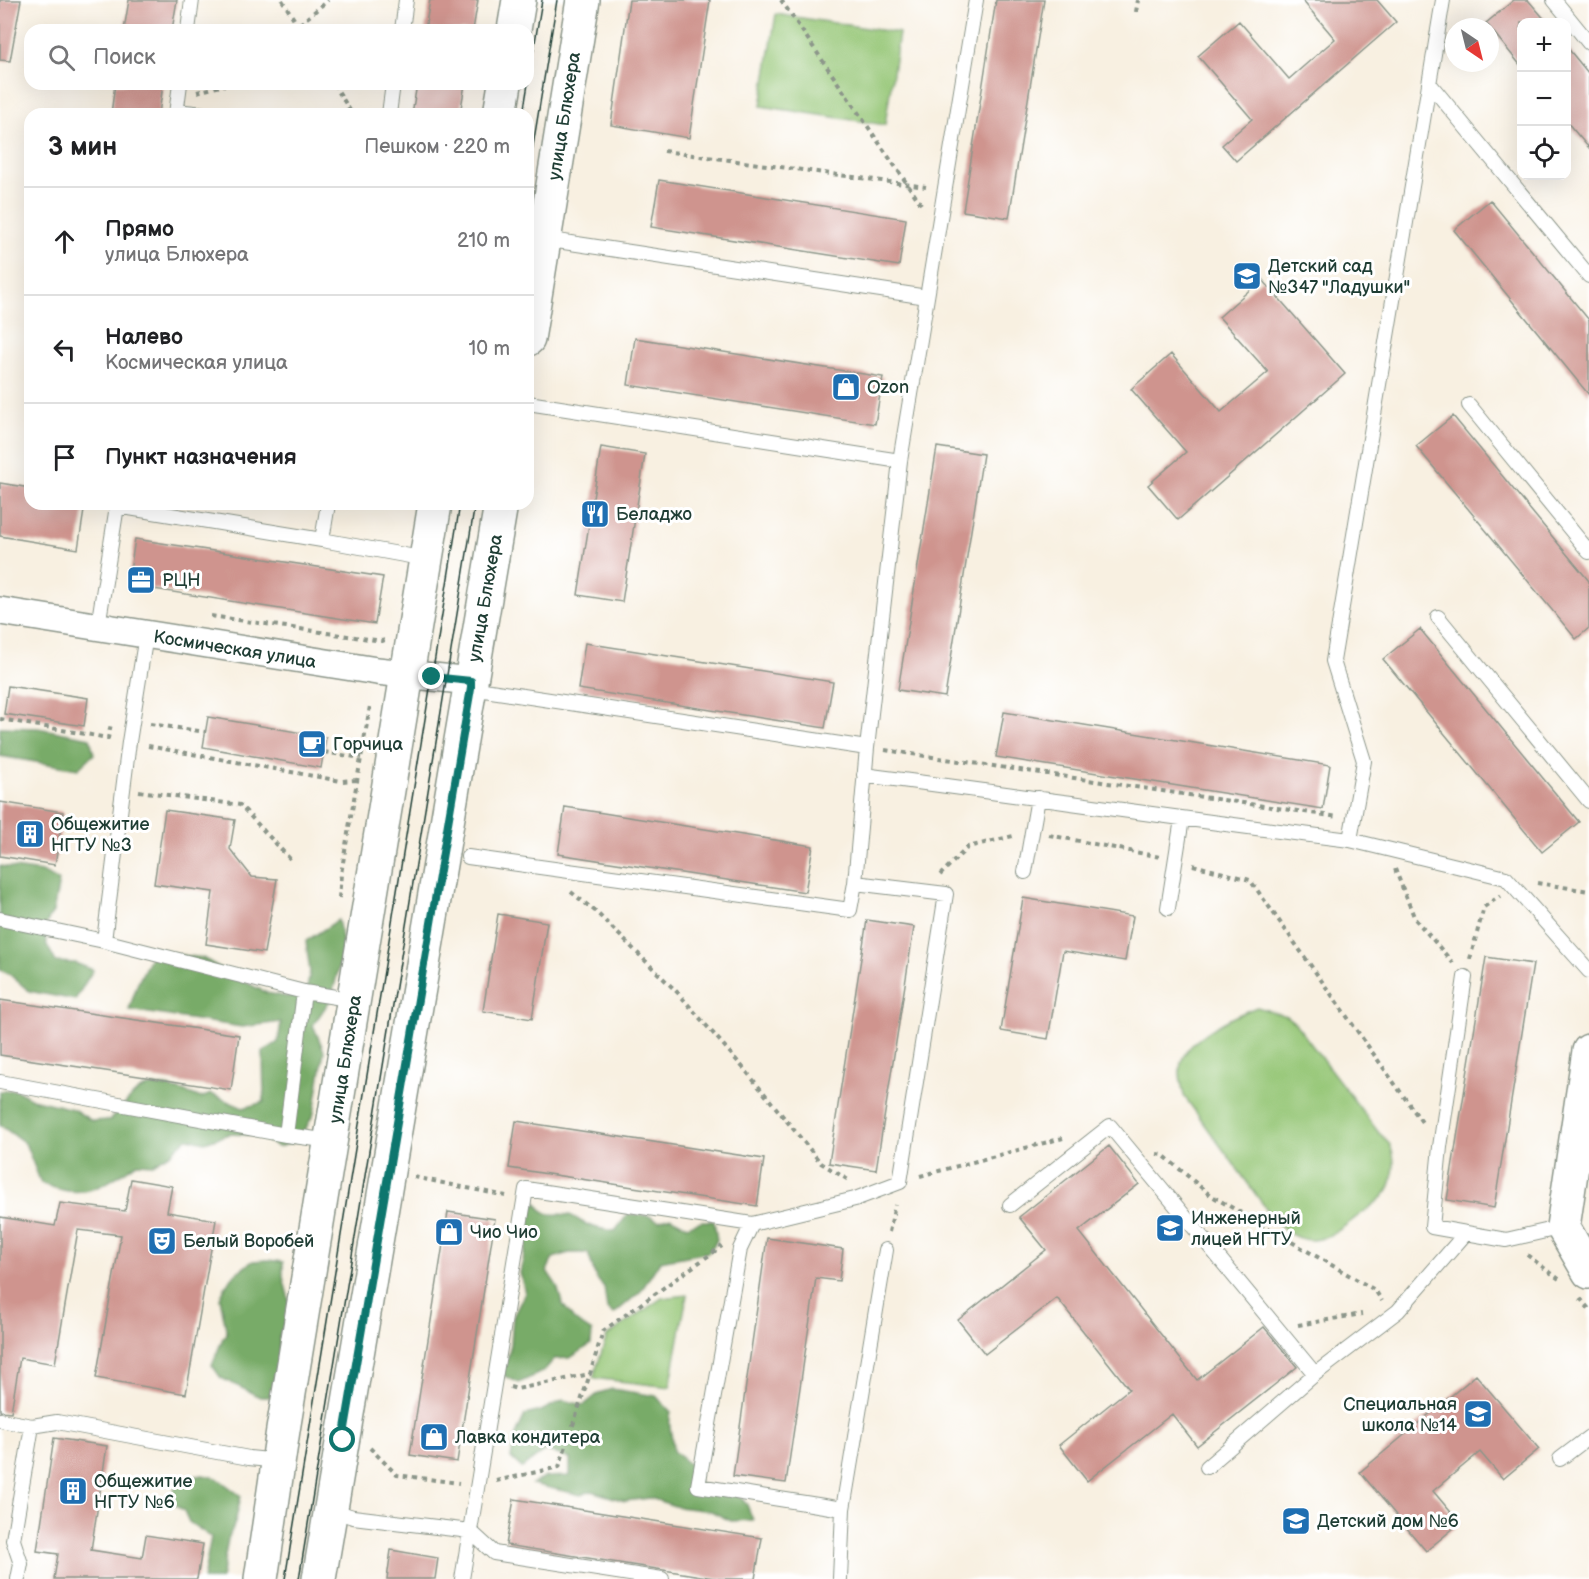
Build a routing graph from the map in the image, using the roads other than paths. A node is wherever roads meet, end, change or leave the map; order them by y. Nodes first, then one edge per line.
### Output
1 (192, 0) edge
2 (406, 0) edge
3 (519, 0) edge
4 (583, 0) edge
5 (976, 0) edge
6 (1443, 0) edge
7 (1554, 0) edge
8 (189, 24) edge
9 (403, 24) edge
10 (515, 24) edge
11 (1589, 43) edge
12 (1430, 83) junction
13 (179, 90) edge
14 (392, 90) edge
15 (504, 90) edge
16 (177, 108) edge
17 (390, 108) edge
18 (501, 108) edge
19 (544, 239) junction
20 (1589, 276) edge
21 (927, 297) junction
22 (534, 302) edge
23 (534, 404) edge
24 (1469, 405) dead end
25 (900, 461) junction
26 (116, 510) edge
27 (146, 510) edge
28 (327, 510) edge
29 (434, 510) edge
30 (500, 510) edge
31 (322, 540) junction
32 (1589, 552) edge
33 (426, 559) junction
34 (0, 611) edge
35 (1438, 617) dead end
36 (98, 626) junction
37 (146, 634) junction
38 (406, 674) junction
39 (471, 684) junction
40 (867, 748) junction
41 (864, 775) junction
42 (1038, 798) junction
43 (1589, 801) edge
44 (1182, 819) junction
45 (1350, 840) junction
46 (468, 857) dead end
47 (1025, 872) dead end
48 (855, 883) junction
49 (1168, 908) dead end
50 (0, 920) edge
51 (104, 940) junction
52 (1589, 971) edge
53 (1466, 977) road end
54 (304, 992) junction
55 (355, 1000) junction
56 (1589, 1051) edge
57 (0, 1082) edge
58 (286, 1135) junction
59 (331, 1141) junction
60 (1010, 1205) dead end
61 (752, 1224) junction
62 (1563, 1227) junction
63 (1466, 1233) junction
64 (886, 1250) road end
65 (1576, 1283) edge
66 (1315, 1374) junction
67 (0, 1420) edge
68 (32, 1426) junction
69 (1589, 1437) edge
70 (1560, 1459) dead end
71 (279, 1461) junction
72 (1207, 1467) dead end
73 (843, 1509) junction
74 (331, 1510) junction
75 (470, 1531) junction
76 (18, 1579) edge
77 (261, 1579) edge
78 (319, 1579) edge
79 (462, 1579) edge
80 (662, 1579) edge
81 (840, 1579) edge

1 - 8 lane
2 - 9 lane
3 - 10 street
4 - 19 street, улица Блюхера
5 - 21 lane
6 - 12 lane
7 - 11 lane
12 - 20 lane
12 - 45 lane
13 - 16 lane
14 - 17 lane
15 - 18 street
19 - 21 lane
19 - 22 street, улица Блюхера
21 - 25 lane
23 - 25 lane
24 - 32 lane
25 - 40 lane
26 - 36 lane
27 - 31 lane
28 - 31 lane
29 - 33 street, улица Блюхера
30 - 39 street, улица Блюхера
31 - 33 lane
33 - 38 street, улица Блюхера
34 - 36 street, Космическая улица
35 - 43 lane
36 - 37 street, Космическая улица
37 - 38 street, Космическая улица
37 - 51 lane
38 - 39 street, Космическая улица
38 - 55 street, улица Блюхера
39 - 40 lane
39 - 74 street, улица Блюхера
40 - 41 lane
41 - 42 lane
41 - 48 lane
42 - 44 lane
42 - 47 lane
44 - 45 lane
44 - 49 lane
45 - 52 lane
46 - 48 lane
48 - 61 lane
50 - 51 lane
51 - 54 lane
53 - 63 lane
54 - 55 lane
54 - 58 lane
55 - 59 street, улица Блюхера
56 - 62 street
57 - 58 lane
58 - 59 lane
59 - 71 street, улица Блюхера
60 - 66 lane
61 - 73 lane
61 - 75 lane
62 - 63 lane
62 - 65 street
63 - 66 lane
64 - 73 lane
66 - 72 lane
67 - 68 lane
68 - 71 lane
68 - 76 lane
69 - 70 lane
71 - 77 street, улица Блюхера
73 - 81 lane
74 - 75 lane
74 - 78 street, улица Блюхера
75 - 79 lane
75 - 80 lane

